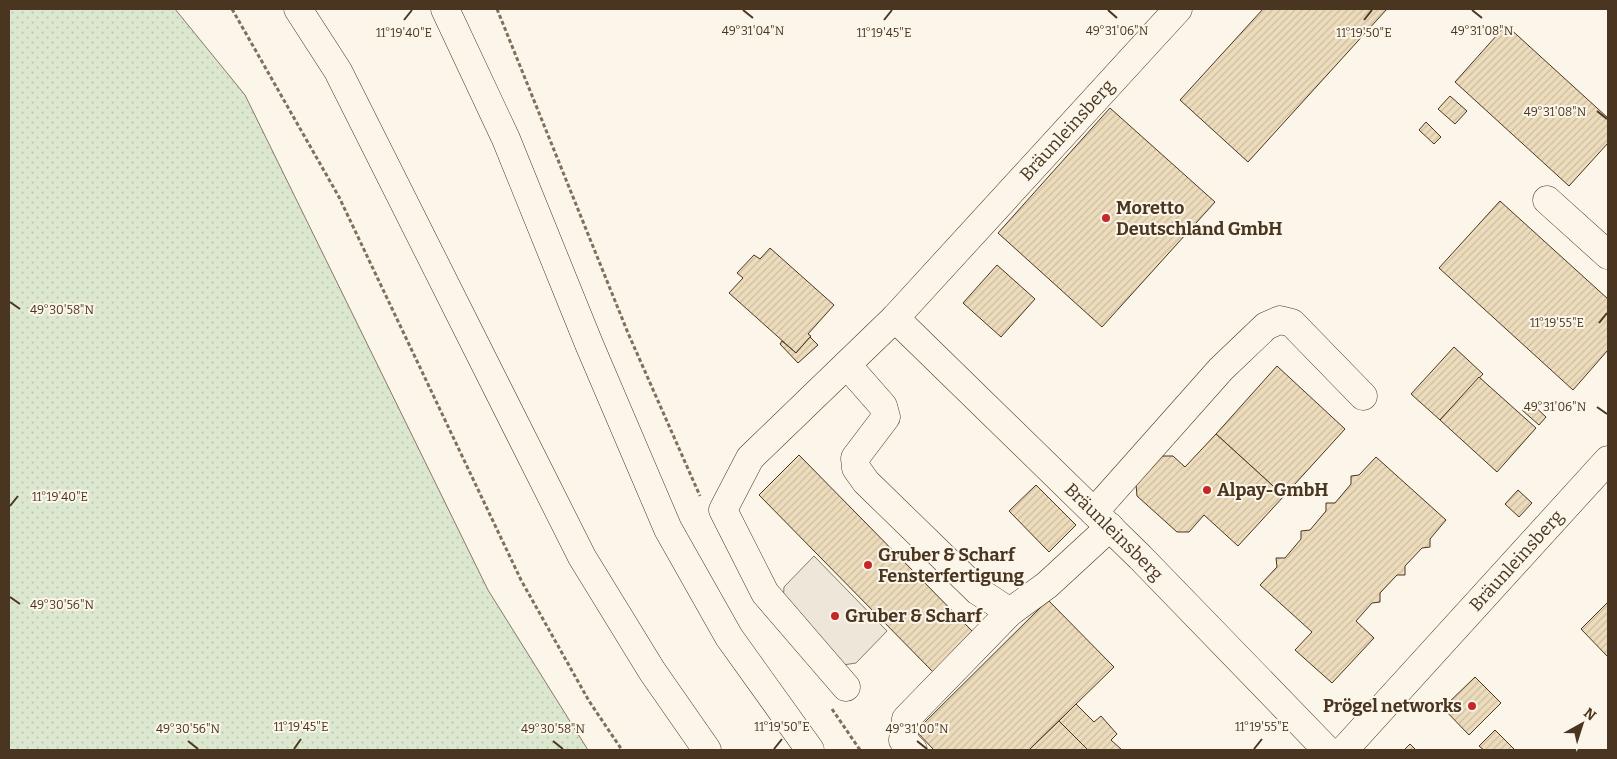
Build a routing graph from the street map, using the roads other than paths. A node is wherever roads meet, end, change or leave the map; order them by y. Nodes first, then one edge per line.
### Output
1 (298, 9) edge
2 (445, 9) edge
3 (1178, 9) edge
4 (1547, 200) dead end
5 (1608, 255) edge
6 (896, 318) junction
7 (847, 365) junction
8 (1363, 396) dead end
9 (1608, 460) edge
10 (1102, 519) junction
11 (1010, 612) junction
12 (836, 694) road end
13 (706, 750) edge
14 (810, 750) edge
15 (913, 750) edge
16 (1327, 750) edge
17 (1344, 750) edge

1 - 13 street
2 - 14 street
3 - 6 street, Bräunleinsberg
4 - 5 street
6 - 7 street, Bräunleinsberg
6 - 10 street, Bräunleinsberg
7 - 11 street
7 - 12 street, Bräunleinsberg
8 - 10 street
9 - 17 street, Bräunleinsberg
10 - 11 street
10 - 16 street, Bräunleinsberg
11 - 15 street

